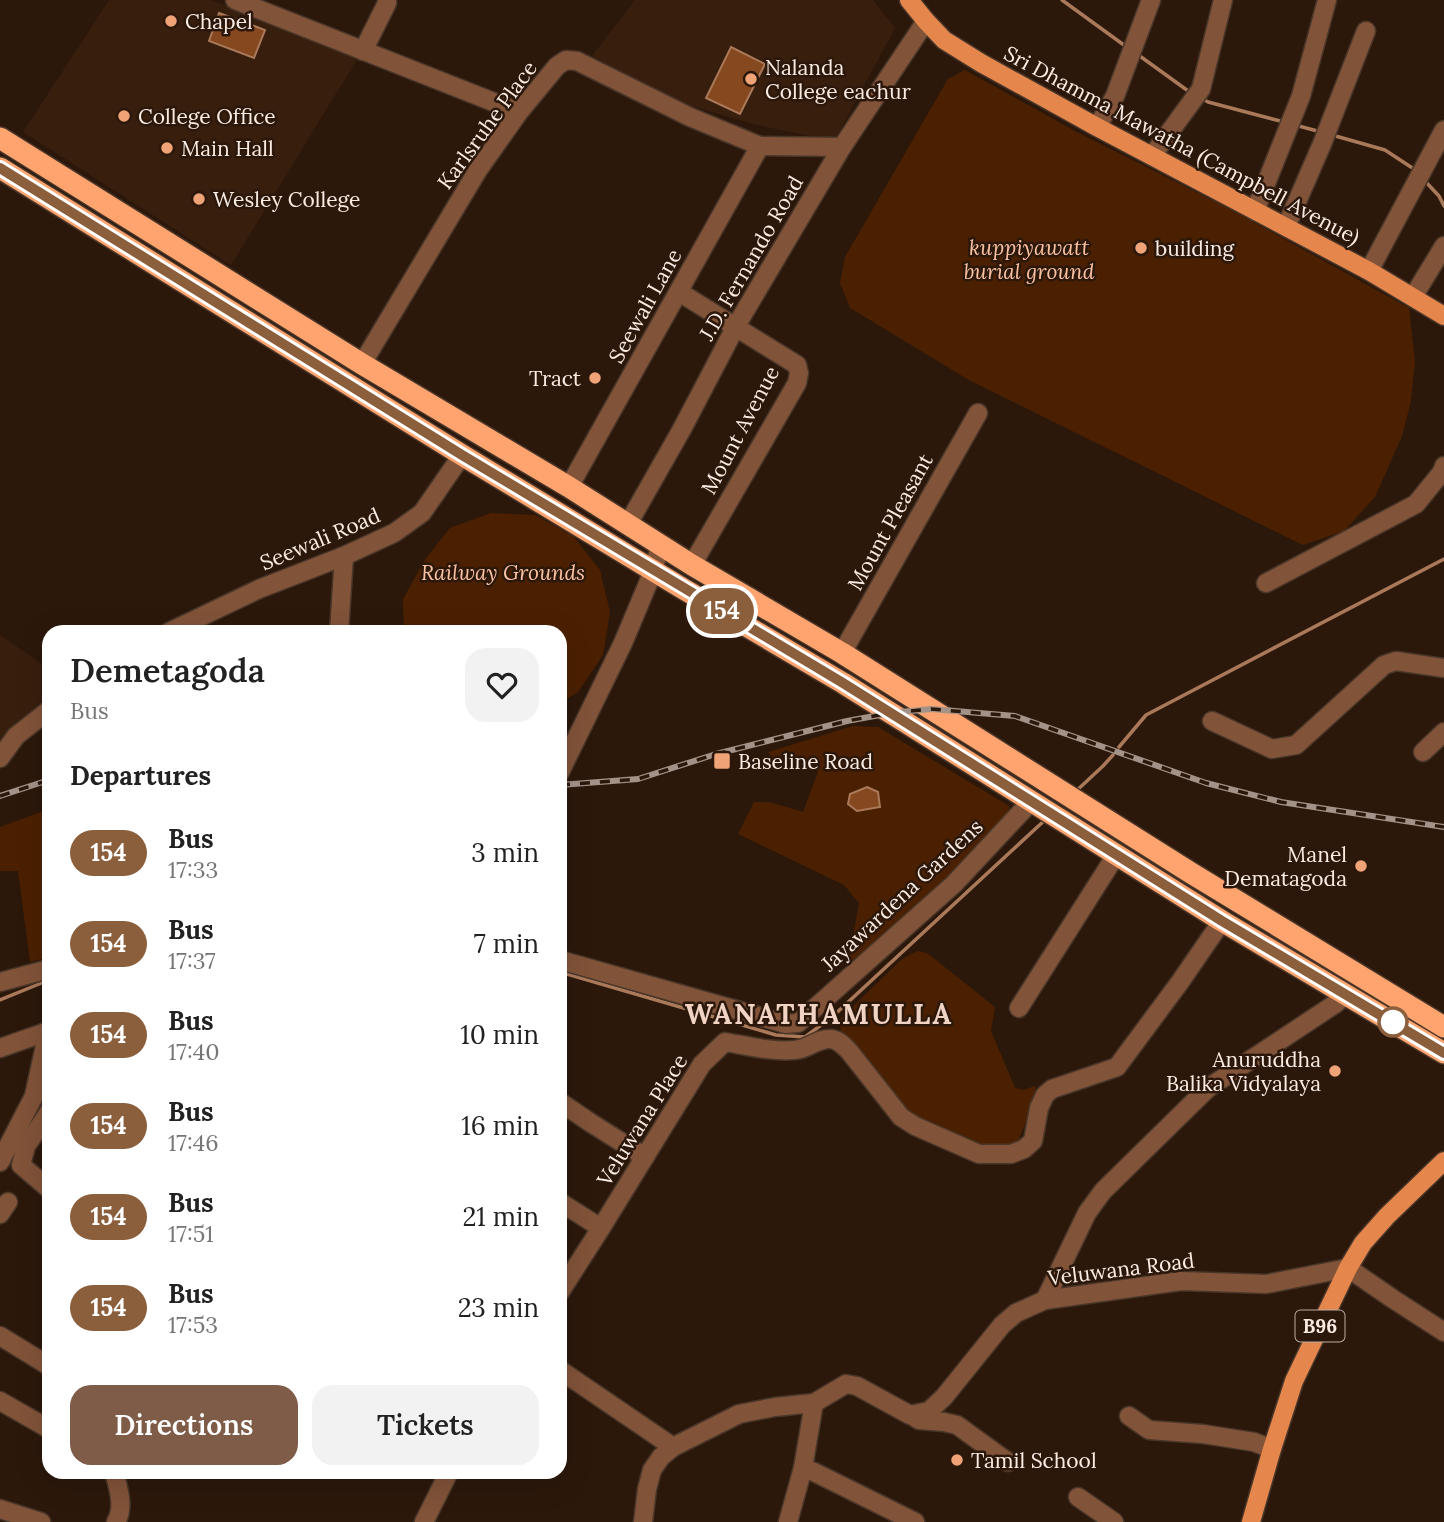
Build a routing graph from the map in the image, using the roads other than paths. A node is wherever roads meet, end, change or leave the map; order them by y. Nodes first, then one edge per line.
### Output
1 (236, 0) edge
2 (387, 0) edge
3 (909, 0) edge
4 (1151, 0) edge
5 (1223, 0) edge
6 (1327, 0) edge
7 (926, 21) junction
8 (1366, 31) dead end
9 (363, 51) junction
10 (519, 112) junction
11 (1097, 127) junction
12 (1444, 130) edge
13 (0, 138) edge
14 (760, 146) junction
15 (842, 147) junction
16 (1152, 156) junction
17 (0, 169) edge
18 (1255, 211) junction
19 (1286, 227) junction
20 (1444, 246) edge
21 (1369, 271) junction
22 (679, 292) junction
23 (1413, 297) junction
24 (1444, 316) edge
25 (736, 326) junction
26 (362, 364) junction
27 (978, 413) dead end
28 (462, 455) junction
29 (1444, 466) edge
30 (569, 487) junction
31 (628, 524) junction
32 (661, 545) junction
33 (344, 556) junction
34 (692, 565) junction
35 (653, 570) junction
36 (1266, 583) dead end
37 (184, 625) edge
38 (339, 625) edge
39 (842, 653) junction
40 (1444, 668) edge
41 (42, 716) edge
42 (1212, 721) dead end
43 (1444, 732) edge
44 (1423, 752) dead end
45 (0, 758) edge
46 (567, 758) edge
47 (1045, 809) junction
48 (1116, 855) junction
49 (1222, 921) junction
50 (567, 962) edge
51 (42, 972) edge
52 (0, 982) edge
53 (1346, 994) junction
54 (1018, 1007) dead end
55 (1444, 1027) edge
56 (42, 1033) edge
57 (0, 1048) edge
58 (1444, 1053) edge
59 (42, 1059) edge
60 (567, 1107) edge
61 (42, 1122) edge
62 (645, 1157) junction
63 (0, 1161) edge
64 (1444, 1161) edge
65 (42, 1183) edge
66 (567, 1206) edge
67 (601, 1228) junction
68 (1348, 1268) junction
69 (567, 1281) edge
70 (1045, 1300) junction
71 (1444, 1332) edge
72 (0, 1336) edge
73 (42, 1362) edge
74 (567, 1375) edge
75 (0, 1401) edge
76 (814, 1403) junction
77 (910, 1415) junction
78 (1129, 1416) dead end
79 (42, 1425) edge
80 (673, 1447) junction
81 (1272, 1449) junction
82 (1008, 1462) dead end
83 (803, 1468) junction
84 (116, 1479) edge
85 (446, 1479) edge
86 (1078, 1497) dead end
87 (0, 1509) edge
88 (41, 1522) edge
89 (116, 1522) edge
90 (424, 1522) edge
91 (643, 1522) edge
92 (788, 1522) edge
93 (915, 1522) edge
94 (1114, 1522) edge
95 (1251, 1522) edge

1 - 9 street
2 - 9 street
3 - 7 main road, Sri Dhamma Mawatha (Campbell Avenue)
4 - 11 street
5 - 16 street
6 - 18 street
7 - 11 main road, Sri Dhamma Mawatha (Campbell Avenue)
7 - 15 street, J.D. Fernando Road
8 - 19 street
9 - 10 street
10 - 14 street, Karlsruhe Place
10 - 26 street, Karlsruhe Place
11 - 16 main road, Sri Dhamma Mawatha (Campbell Avenue)
12 - 21 street
13 - 26 highway
14 - 15 street, Karlsruhe Place
14 - 22 street, Seewali Lane
15 - 25 street, J.D. Fernando Road
16 - 18 main road, Sri Dhamma Mawatha (Campbell Avenue)
17 - 28 highway
18 - 19 main road, Sri Dhamma Mawatha (Campbell Avenue)
19 - 21 main road, Sri Dhamma Mawatha (Campbell Avenue)
20 - 23 street
21 - 23 main road, Sri Dhamma Mawatha (Campbell Avenue)
22 - 25 street, Mount Avenue
22 - 30 street, Seewali Lane
23 - 24 main road, Sri Dhamma Mawatha (Campbell Avenue)
25 - 31 street, J.D. Fernando Road
25 - 34 street, Mount Avenue
26 - 30 highway
27 - 39 street, Mount Pleasant
28 - 33 street, Seewali Road
28 - 35 highway
29 - 36 street
30 - 31 highway
31 - 32 highway
32 - 34 highway
32 - 35 street
33 - 37 street, Seewali Road
33 - 38 street
34 - 39 highway
35 - 46 street
35 - 47 highway
39 - 55 highway
40 - 42 street
41 - 45 street
43 - 44 street
47 - 48 highway
47 - 50 street, Jayawardena Gardens
48 - 49 highway
48 - 54 street
49 - 53 highway
49 - 62 street, Veluwana Place
51 - 52 street
53 - 58 highway
53 - 70 street
56 - 57 street
59 - 63 street
60 - 62 street
61 - 65 street
62 - 67 street, Veluwana Place
64 - 68 main road, B96
66 - 67 street
67 - 69 street, Veluwana Place
68 - 70 street, Veluwana Road
68 - 71 street
68 - 81 main road, B96
70 - 77 street, Veluwana Road
72 - 73 street
74 - 80 street
75 - 79 street
76 - 77 street
76 - 80 street
76 - 83 street
77 - 82 street
78 - 81 street
80 - 91 street
81 - 95 main road, B96
83 - 92 street
83 - 93 street
84 - 89 street
85 - 90 street
86 - 94 street
87 - 88 street

